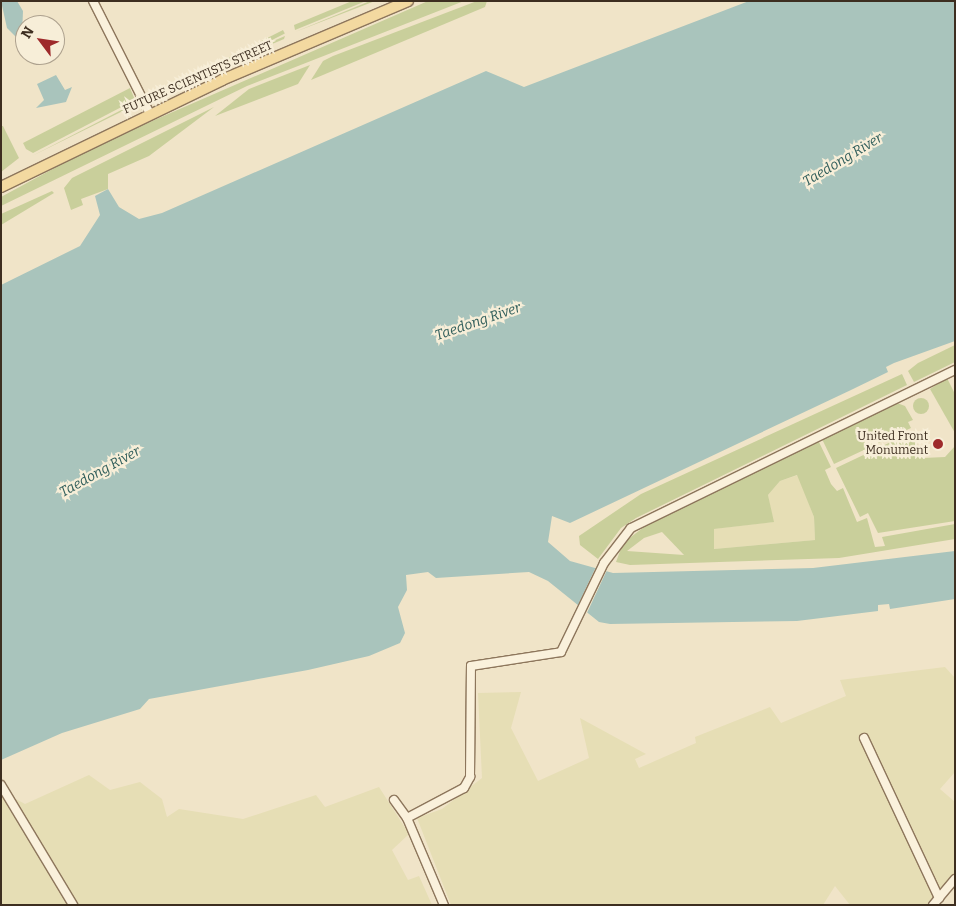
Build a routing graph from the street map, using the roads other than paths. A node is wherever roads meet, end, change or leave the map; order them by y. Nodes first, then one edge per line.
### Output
1 (93, 1) edge
2 (408, 1) edge
3 (150, 114) junction
4 (1, 187) edge
5 (955, 370) edge
6 (864, 738) dead end
7 (1, 785) edge
8 (394, 800) dead end
9 (406, 818) junction
10 (955, 879) edge
11 (938, 898) junction
12 (73, 905) edge
13 (444, 905) edge
14 (933, 905) edge

1 - 3 street
2 - 3 main road, FUTURE SCIENTISTS STREET
3 - 4 main road, FUTURE SCIENTISTS STREET
5 - 9 street
6 - 11 street
7 - 12 street
8 - 9 street
9 - 13 street
10 - 11 street
11 - 14 street

